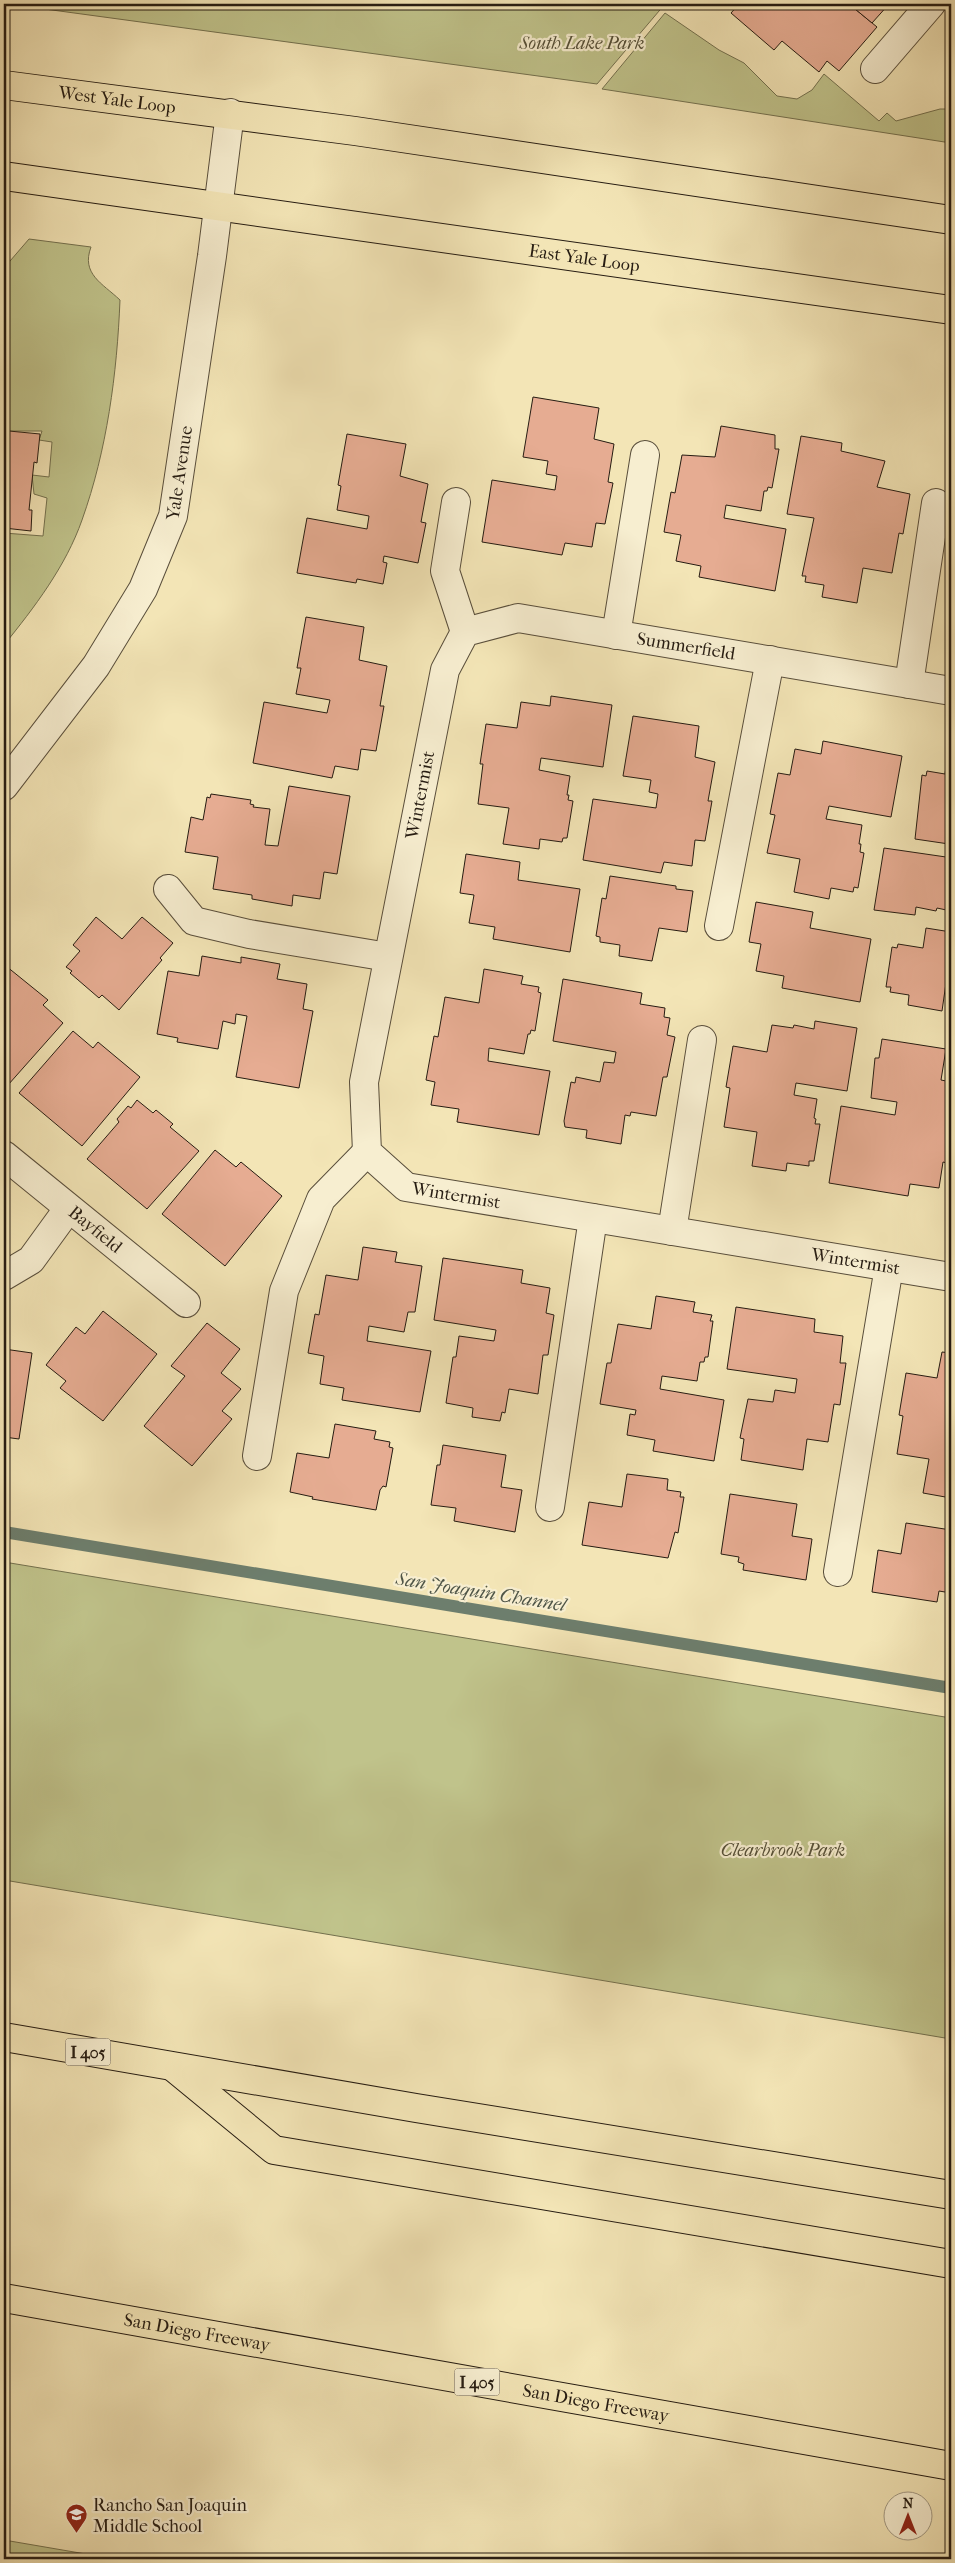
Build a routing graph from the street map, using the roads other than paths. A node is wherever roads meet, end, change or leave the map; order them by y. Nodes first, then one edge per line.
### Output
1 (931, 4) edge
2 (875, 69) dead end
3 (4, 85) edge
4 (230, 114) junction
5 (4, 176) edge
6 (219, 205) junction
7 (951, 220) edge
8 (951, 310) edge
9 (645, 455) dead end
10 (456, 502) dead end
11 (936, 503) dead end
12 (465, 632) junction
13 (616, 634) junction
14 (770, 660) junction
15 (909, 684) junction
16 (951, 691) edge
17 (4, 786) edge
18 (168, 889) dead end
19 (720, 926) dead end
20 (388, 957) junction
21 (702, 1040) dead end
22 (367, 1152) junction
23 (4, 1155) edge
24 (68, 1209) junction
25 (593, 1218) junction
26 (672, 1231) junction
27 (889, 1267) junction
28 (4, 1276) edge
29 (951, 1277) edge
30 (186, 1303) dead end
31 (257, 1456) dead end
32 (550, 1507) dead end
33 (838, 1572) dead end
34 (4, 2037) edge
35 (171, 2066) junction
36 (951, 2195) edge
37 (951, 2264) edge
38 (4, 2298) edge
39 (951, 2466) edge

1 - 2 street
3 - 4 main road, West Yale Loop
4 - 6 street, Yale Avenue
4 - 7 main road
5 - 6 main road
6 - 8 main road, East Yale Loop
6 - 17 street, Yale Avenue
9 - 13 street
10 - 12 street
11 - 15 street
12 - 13 street, Summerfield
12 - 20 street, Wintermist
13 - 14 street, Summerfield
14 - 15 street, Summerfield
14 - 19 street
15 - 16 street, Summerfield
18 - 20 street
20 - 22 street, Wintermist
21 - 26 street
22 - 25 street, Wintermist
22 - 31 street
23 - 24 street, Bayfield
24 - 28 street
24 - 30 street, Bayfield
25 - 26 street, Wintermist
25 - 32 street
26 - 27 street, Wintermist
27 - 29 street, Wintermist
27 - 33 street
34 - 35 main road, I 405
35 - 36 main road, I 405
35 - 37 main road
38 - 39 main road, San Diego Freeway / I 405

